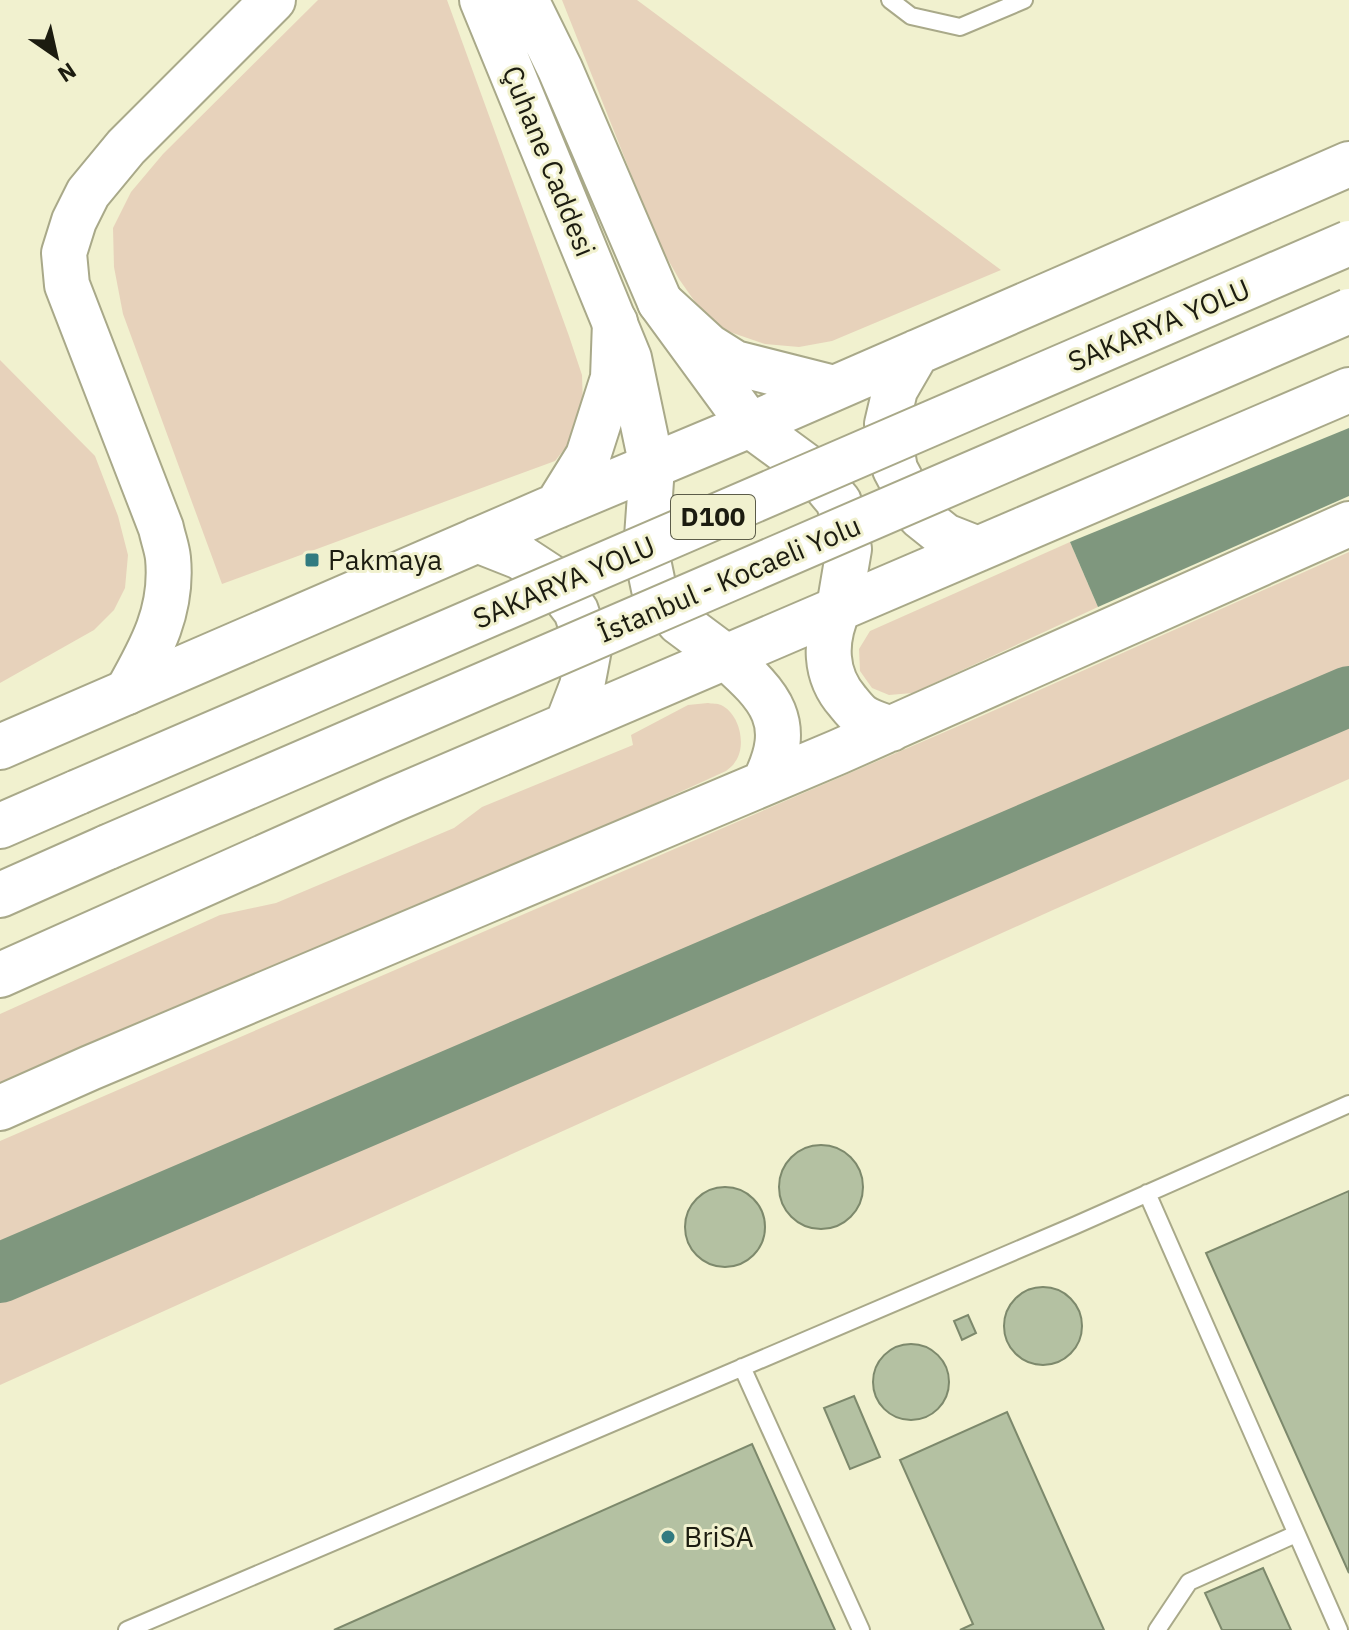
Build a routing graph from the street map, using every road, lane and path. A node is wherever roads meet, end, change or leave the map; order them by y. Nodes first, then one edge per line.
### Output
1 (273, 0) edge
2 (482, 0) edge
3 (526, 0) edge
4 (890, 0) edge
5 (1024, 0) edge
6 (1349, 164) edge
7 (1349, 243) edge
8 (660, 302) junction
9 (1349, 311) edge
10 (615, 322) junction
11 (917, 352) junction
12 (834, 388) junction
13 (1349, 390) edge
14 (750, 425) junction
15 (652, 467) junction
16 (557, 506) junction
17 (1349, 524) edge
18 (477, 540) junction
19 (978, 549) junction
20 (839, 608) junction
21 (726, 657) junction
22 (127, 692) junction
23 (567, 725) junction
24 (891, 729) junction
25 (0, 747) edge
26 (764, 783) junction
27 (0, 826) edge
28 (0, 895) edge
29 (0, 975) edge
30 (1349, 1104) edge
31 (0, 1108) edge
32 (1147, 1193) junction
33 (742, 1367) junction
34 (1296, 1534) junction
35 (127, 1630) edge
36 (861, 1630) edge
37 (1157, 1630) edge
38 (1339, 1630) edge

1 - 22 main road
2 - 10 main road, Çuhane Caddesi
3 - 8 main road, Çuhane Caddesi
4 - 5 lane
6 - 11 main road
7 - 27 main road, SAKARYA YOLU / D100, bridge
8 - 12 main road
8 - 14 main road
9 - 28 main road, İstanbul - Kocaeli Yolu / D100, bridge
10 - 15 main road, Çuhane Caddesi
10 - 16 main road
11 - 12 main road
11 - 19 main road
12 - 14 main road
13 - 19 main road
14 - 15 main road
14 - 20 main road
15 - 16 main road
15 - 21 main road
16 - 18 main road
17 - 24 main road
18 - 22 main road
18 - 23 main road
19 - 20 main road
20 - 21 main road
20 - 24 main road
21 - 23 main road
21 - 26 main road
22 - 25 main road
23 - 29 main road
24 - 26 main road
26 - 31 main road
30 - 32 lane
32 - 33 lane
32 - 34 lane
33 - 35 lane
33 - 36 lane
34 - 37 lane
34 - 38 lane

